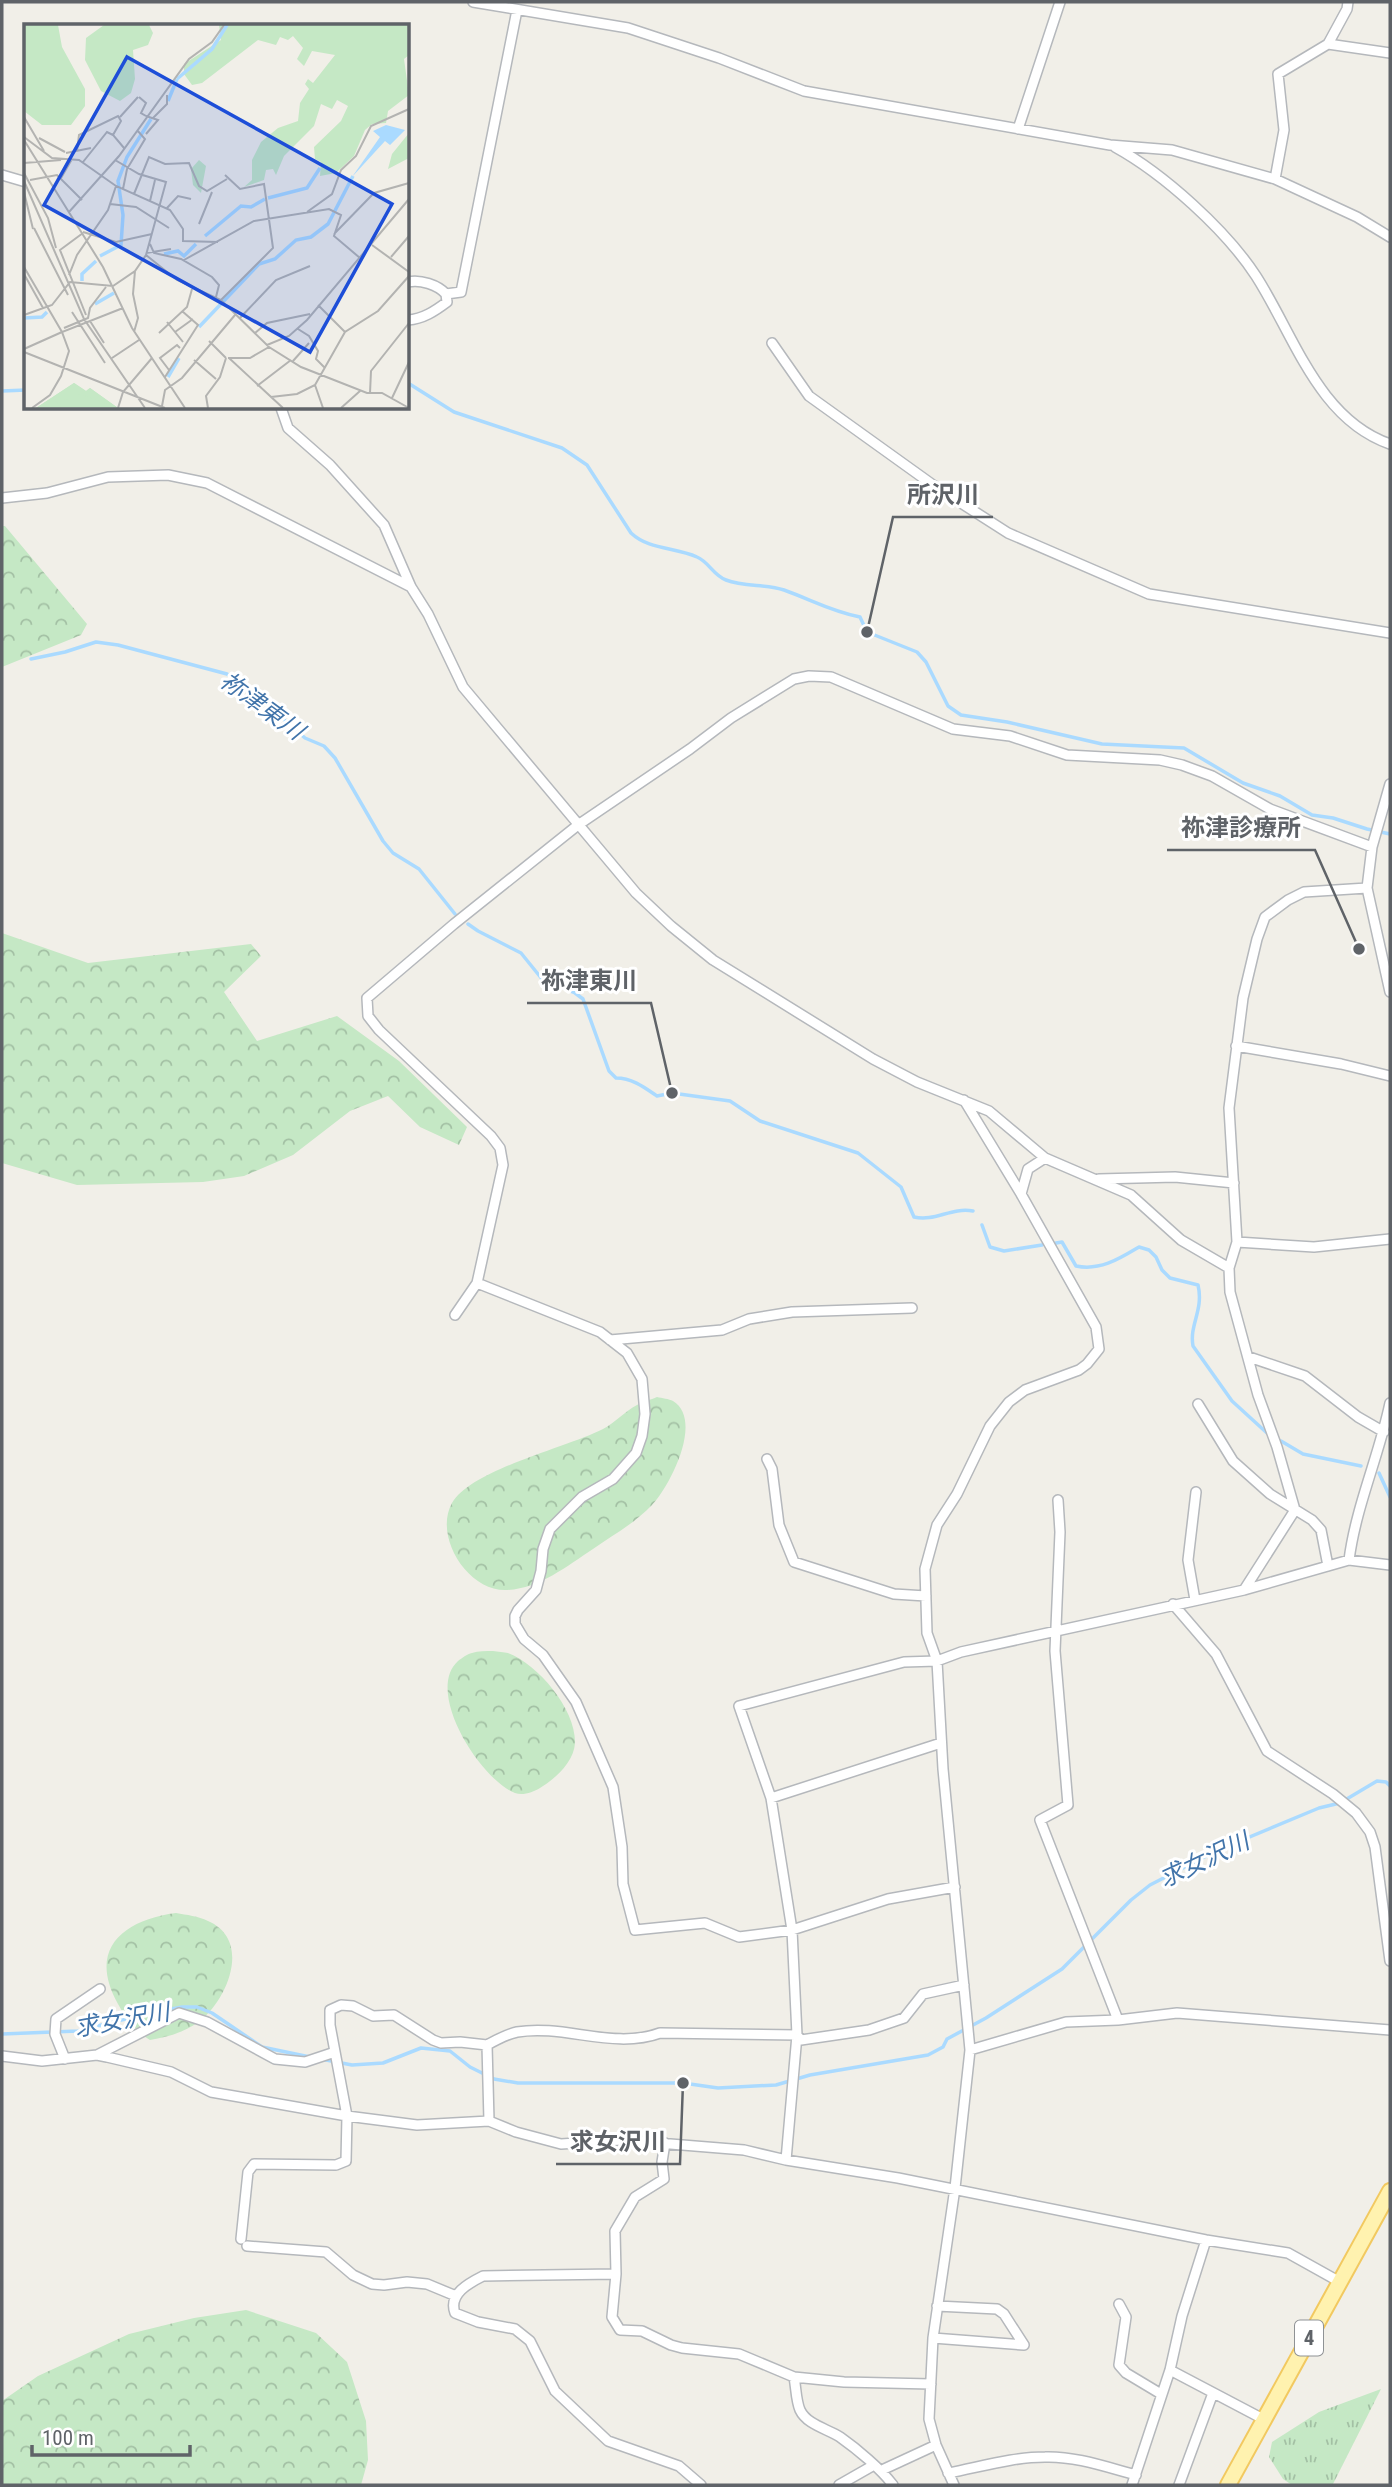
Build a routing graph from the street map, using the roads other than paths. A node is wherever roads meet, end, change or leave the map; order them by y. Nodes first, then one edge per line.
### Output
1 (473, 2) edge
2 (1060, 2) edge
3 (1348, 2) edge
4 (517, 10) junction
5 (1328, 44) junction
6 (1390, 53) edge
7 (1018, 129) junction
8 (1111, 145) junction
9 (2, 176) edge
10 (1275, 179) junction
11 (24, 182) edge
12 (1390, 237) edge
13 (410, 282) edge
14 (446, 295) junction
15 (410, 320) edge
16 (772, 343) dead end
17 (282, 410) edge
18 (1390, 444) edge
19 (2, 498) edge
20 (411, 587) junction
21 (1390, 633) edge
22 (1390, 784) edge
23 (578, 825) junction
24 (1372, 847) junction
25 (1367, 888) junction
26 (1390, 992) edge
27 (1236, 1046) junction
28 (1390, 1076) edge
29 (964, 1100) junction
30 (1045, 1158) junction
31 (1099, 1179) junction
32 (1234, 1182) junction
33 (1021, 1194) junction
34 (1390, 1239) edge
35 (1237, 1242) junction
36 (1229, 1268) junction
37 (477, 1283) junction
38 (912, 1308) dead end
39 (455, 1315) dead end
40 (610, 1340) junction
41 (1249, 1357) junction
42 (1198, 1404) dead end
43 (1390, 1404) edge
44 (1384, 1432) junction
45 (767, 1460) dead end
46 (1196, 1492) dead end
47 (1058, 1500) dead end
48 (1295, 1510) junction
49 (1349, 1560) junction
50 (1390, 1565) edge
51 (1328, 1566) junction
52 (1244, 1590) junction
53 (926, 1597) junction
54 (1195, 1600) junction
55 (1173, 1604) junction
56 (1055, 1632) junction
57 (936, 1661) junction
58 (941, 1743) junction
59 (771, 1798) junction
60 (955, 1887) junction
61 (792, 1930) junction
62 (1390, 1961) edge
63 (964, 1985) junction
64 (100, 1989) dead end
65 (1118, 2020) junction
66 (1390, 2030) edge
67 (797, 2035) junction
68 (487, 2045) junction
69 (970, 2050) junction
70 (335, 2052) junction
71 (97, 2055) junction
72 (2, 2056) edge
73 (65, 2059) junction
74 (347, 2116) junction
75 (489, 2121) junction
76 (666, 2143) junction
77 (786, 2160) junction
78 (955, 2188) junction
79 (1390, 2192) edge
80 (1206, 2240) junction
81 (616, 2274) junction
82 (1340, 2282) junction
83 (456, 2295) junction
84 (1119, 2304) dead end
85 (937, 2306) junction
86 (933, 2338) junction
87 (1170, 2370) junction
88 (794, 2378) junction
89 (930, 2384) junction
90 (1213, 2393) junction
91 (1161, 2394) junction
92 (1265, 2420) junction
93 (936, 2445) junction
94 (878, 2468) junction
95 (948, 2473) junction
96 (1136, 2474) junction
97 (1231, 2484) edge
98 (701, 2485) edge
99 (839, 2485) edge
100 (893, 2485) edge
101 (954, 2485) edge
102 (1132, 2485) edge
103 (1179, 2485) edge

1 - 4 street
2 - 7 street
3 - 5 street
4 - 7 street
4 - 14 street
5 - 6 street
5 - 10 street
7 - 8 street
8 - 10 street
8 - 18 street
9 - 11 street
10 - 12 street
13 - 14 street
14 - 15 street
16 - 21 street
17 - 20 street
19 - 20 street
20 - 23 street
22 - 24 street
23 - 24 street
23 - 29 street
23 - 37 street
24 - 25 street
25 - 26 street
25 - 27 street
27 - 28 street
27 - 32 street
29 - 30 street
29 - 33 street
30 - 31 street
30 - 33 street
31 - 32 street
31 - 36 street
32 - 35 street
33 - 53 street
34 - 35 street
35 - 36 street
36 - 41 street
37 - 39 street
37 - 40 street
38 - 40 street
40 - 61 street
41 - 44 street
41 - 48 street
42 - 48 street
43 - 44 street
44 - 49 street
45 - 53 street
46 - 54 street
47 - 56 street
48 - 51 street
48 - 52 street
49 - 50 street
49 - 51 street
51 - 52 street
52 - 54 street
53 - 57 street
54 - 55 street
55 - 56 street
55 - 62 street
56 - 57 street
56 - 65 street
57 - 58 street
57 - 59 street
58 - 59 street
58 - 60 street
59 - 61 street
60 - 61 street
60 - 63 street
61 - 67 street
63 - 67 street
63 - 69 street
64 - 73 street
65 - 66 street
65 - 69 street
67 - 68 street
67 - 77 street
68 - 70 street
68 - 75 street
69 - 78 street
70 - 71 street
70 - 74 street
71 - 73 street
71 - 74 street
72 - 73 street
74 - 75 street
74 - 83 street
75 - 76 street
76 - 77 street
76 - 81 street
77 - 78 street
78 - 80 street
78 - 85 street
79 - 82 main road, 4
80 - 82 street
80 - 87 street
81 - 83 street
81 - 88 street
82 - 92 main road, 4
83 - 98 street
84 - 91 street
85 - 86 street
85 - 86 street
86 - 89 street
87 - 90 street
87 - 91 street
88 - 89 street
88 - 94 street
89 - 93 street
90 - 92 street
90 - 103 street
91 - 96 street
92 - 97 main road, 4
93 - 94 street
93 - 95 street
94 - 99 street
94 - 100 street
95 - 96 street
95 - 101 street
96 - 102 street

